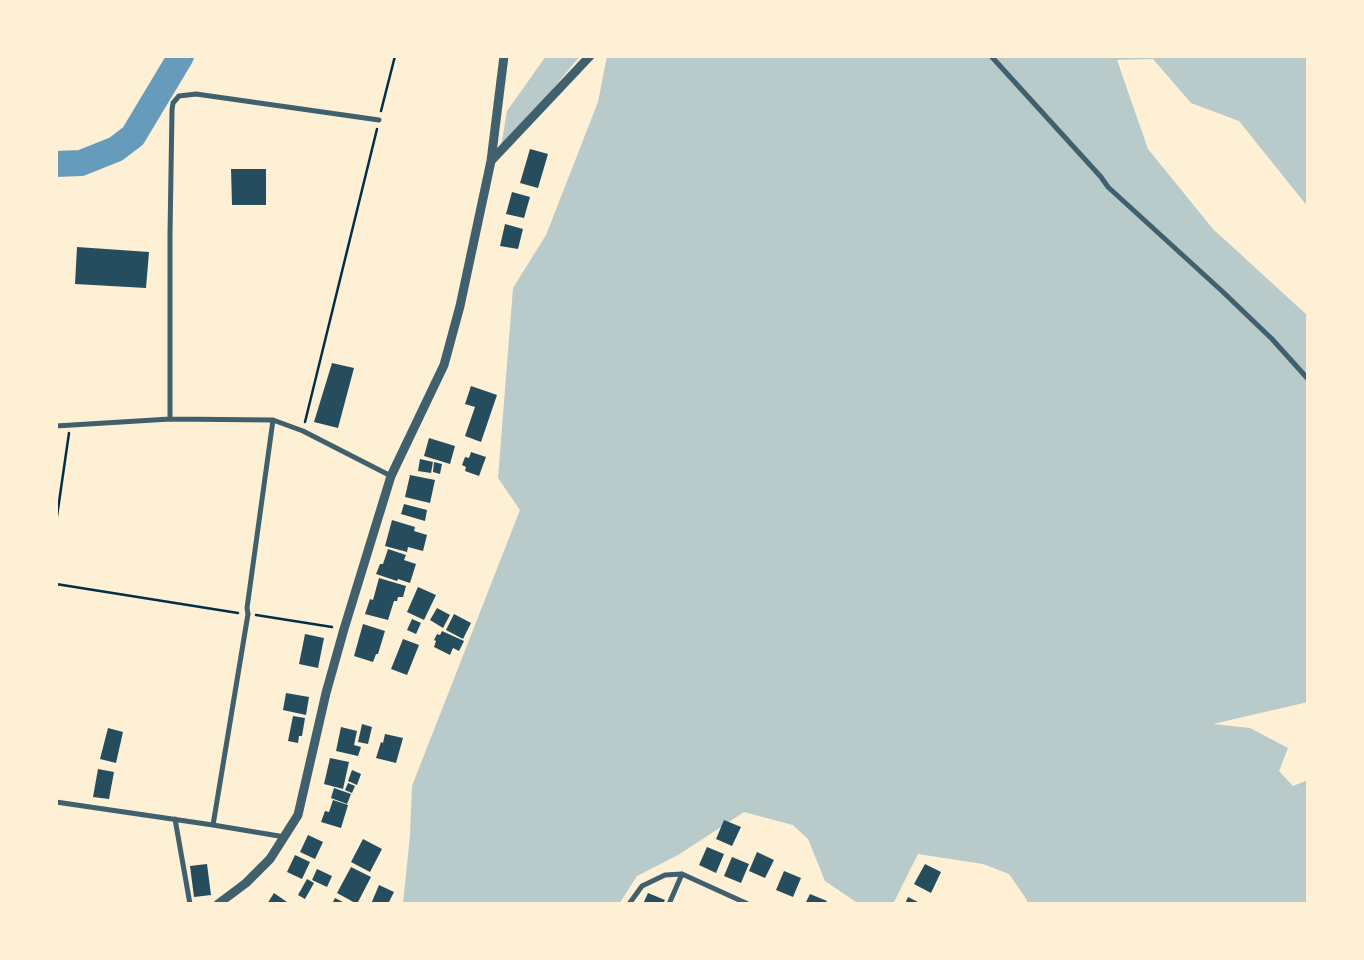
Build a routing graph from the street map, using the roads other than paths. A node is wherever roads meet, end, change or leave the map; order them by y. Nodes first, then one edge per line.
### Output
1 (504, 56) edge
2 (590, 56) edge
3 (991, 56) edge
4 (379, 120) road end
5 (491, 161) junction
6 (1308, 379) edge
7 (170, 419) junction
8 (273, 420) junction
9 (56, 426) edge
10 (391, 476) junction
11 (56, 802) edge
12 (175, 819) junction
13 (213, 825) junction
14 (285, 837) junction
15 (682, 874) junction
16 (190, 904) edge
17 (218, 904) edge
18 (629, 904) edge
19 (669, 904) edge
20 (748, 904) edge

1 - 5 street
2 - 5 street
3 - 6 street
4 - 7 street
5 - 10 street
7 - 8 street
7 - 9 street
8 - 10 street
8 - 13 street
10 - 14 street
11 - 12 street
12 - 13 street
12 - 16 street
13 - 14 street
14 - 17 street
15 - 18 street
15 - 19 street
15 - 20 street

